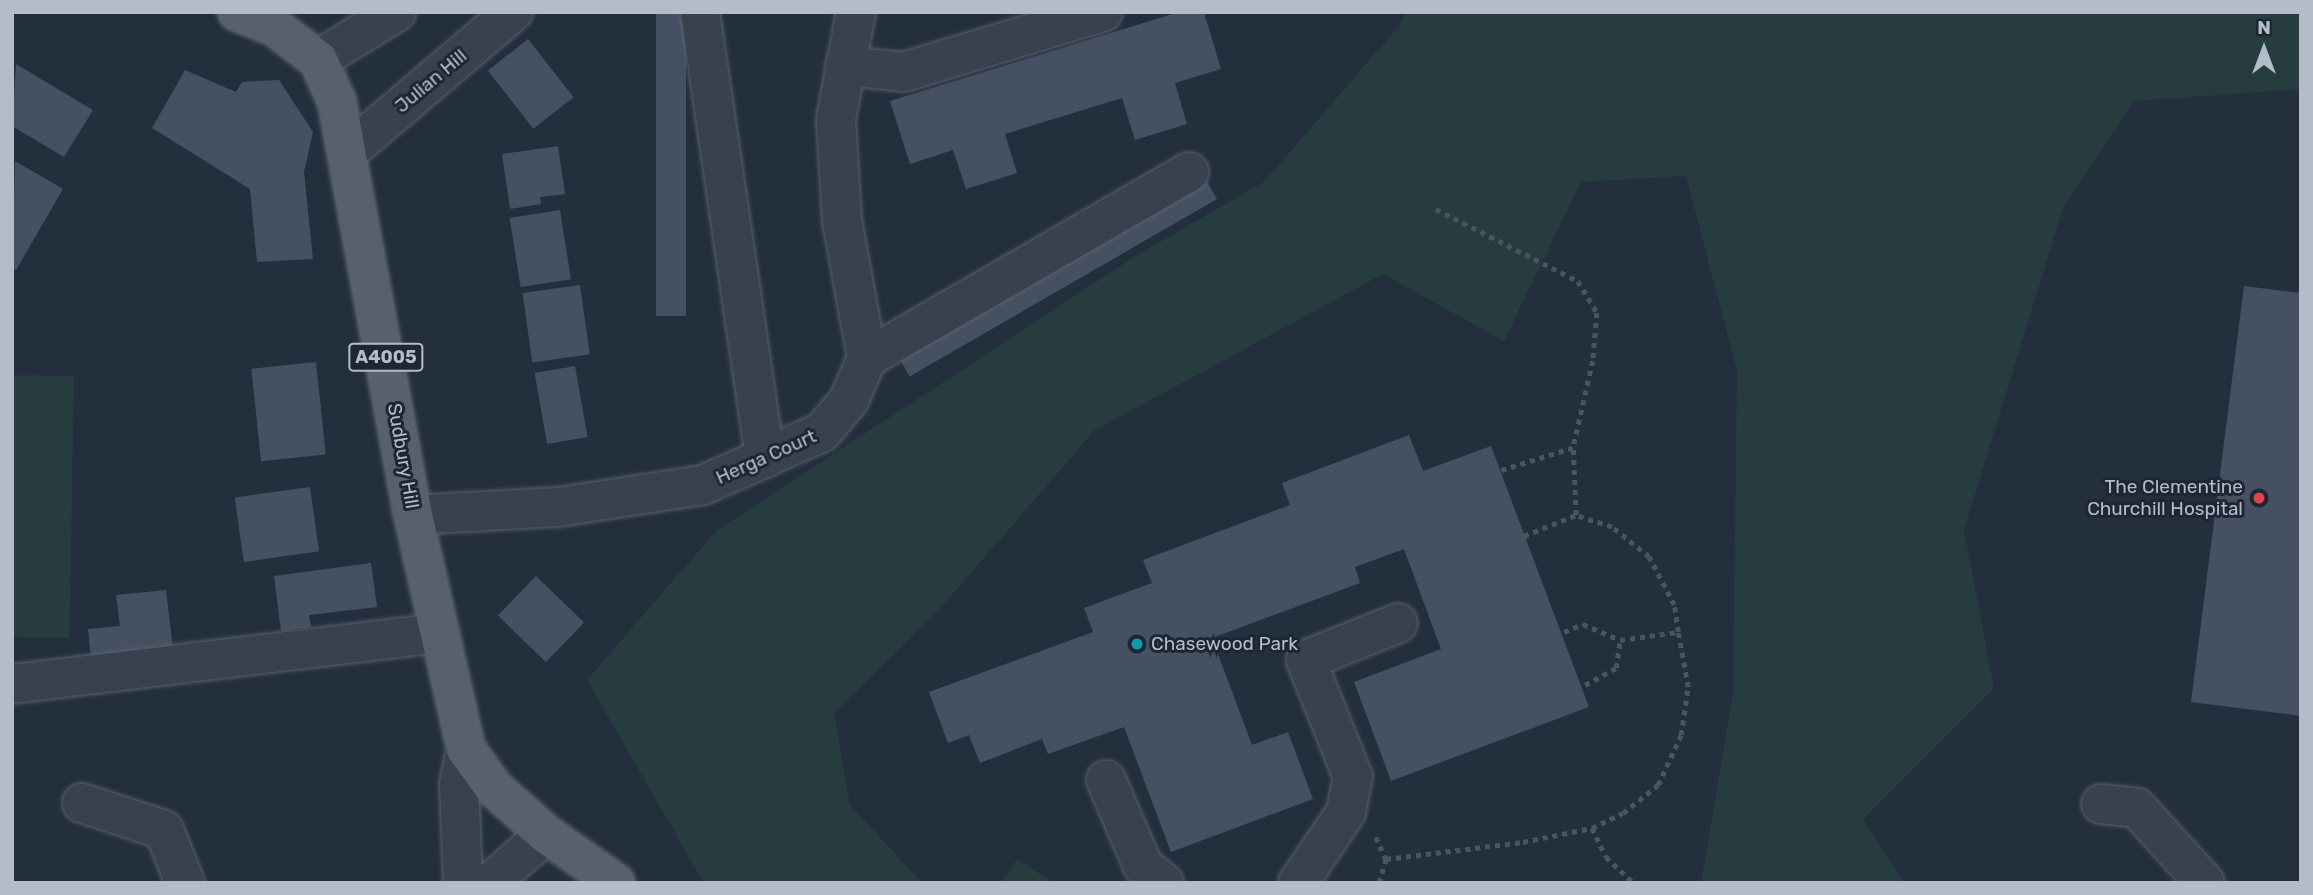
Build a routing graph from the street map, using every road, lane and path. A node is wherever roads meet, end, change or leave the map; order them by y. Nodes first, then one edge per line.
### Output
1 (237, 12) edge
2 (396, 12) edge
3 (513, 12) edge
4 (700, 12) edge
5 (856, 12) edge
6 (1103, 12) edge
7 (318, 60) junction
8 (845, 66) junction
9 (349, 150) junction
10 (1189, 172) dead end
11 (1436, 209) dead end
12 (867, 358) junction
13 (1573, 448) junction
14 (765, 458) junction
15 (1500, 471) dead end
16 (1576, 514) junction
17 (414, 515) junction
18 (1524, 536) dead end
19 (1398, 623) dead end
20 (1564, 632) dead end
21 (1678, 632) junction
22 (440, 633) junction
23 (1620, 640) junction
24 (12, 684) edge
25 (1585, 685) dead end
26 (466, 749) junction
27 (1353, 777) junction
28 (1106, 780) dead end
29 (82, 803) dead end
30 (2101, 804) dead end
31 (1592, 828) junction
32 (546, 834) junction
33 (1386, 859) junction
34 (185, 883) edge
35 (463, 883) edge
36 (490, 883) edge
37 (616, 883) edge
38 (1164, 883) edge
39 (1298, 883) edge
40 (1379, 883) edge
41 (1634, 883) edge
42 (2205, 883) edge

1 - 7 main road, Sudbury Hill / A4005
2 - 7 street
3 - 9 street, Julian Hill
4 - 14 street
5 - 8 street
6 - 8 street
7 - 9 main road, Sudbury Hill / A4005
8 - 12 street
9 - 17 main road, Sudbury Hill / A4005
10 - 12 street
11 - 13 path
12 - 14 street, Herga Court
13 - 15 path
13 - 16 path
14 - 17 street, Herga Court
16 - 18 path
16 - 21 path
17 - 22 main road, Sudbury Hill / A4005
19 - 27 street
20 - 23 path
21 - 23 path
21 - 31 path
22 - 24 street
22 - 26 main road, Sudbury Hill / A4005
23 - 25 path
26 - 32 main road, Sudbury Hill / A4005
26 - 35 street
27 - 33 path
27 - 39 street
28 - 38 street
29 - 34 street
30 - 42 street
31 - 33 path
31 - 41 path
32 - 36 street
32 - 37 main road, Sudbury Hill / A4005
33 - 40 path

